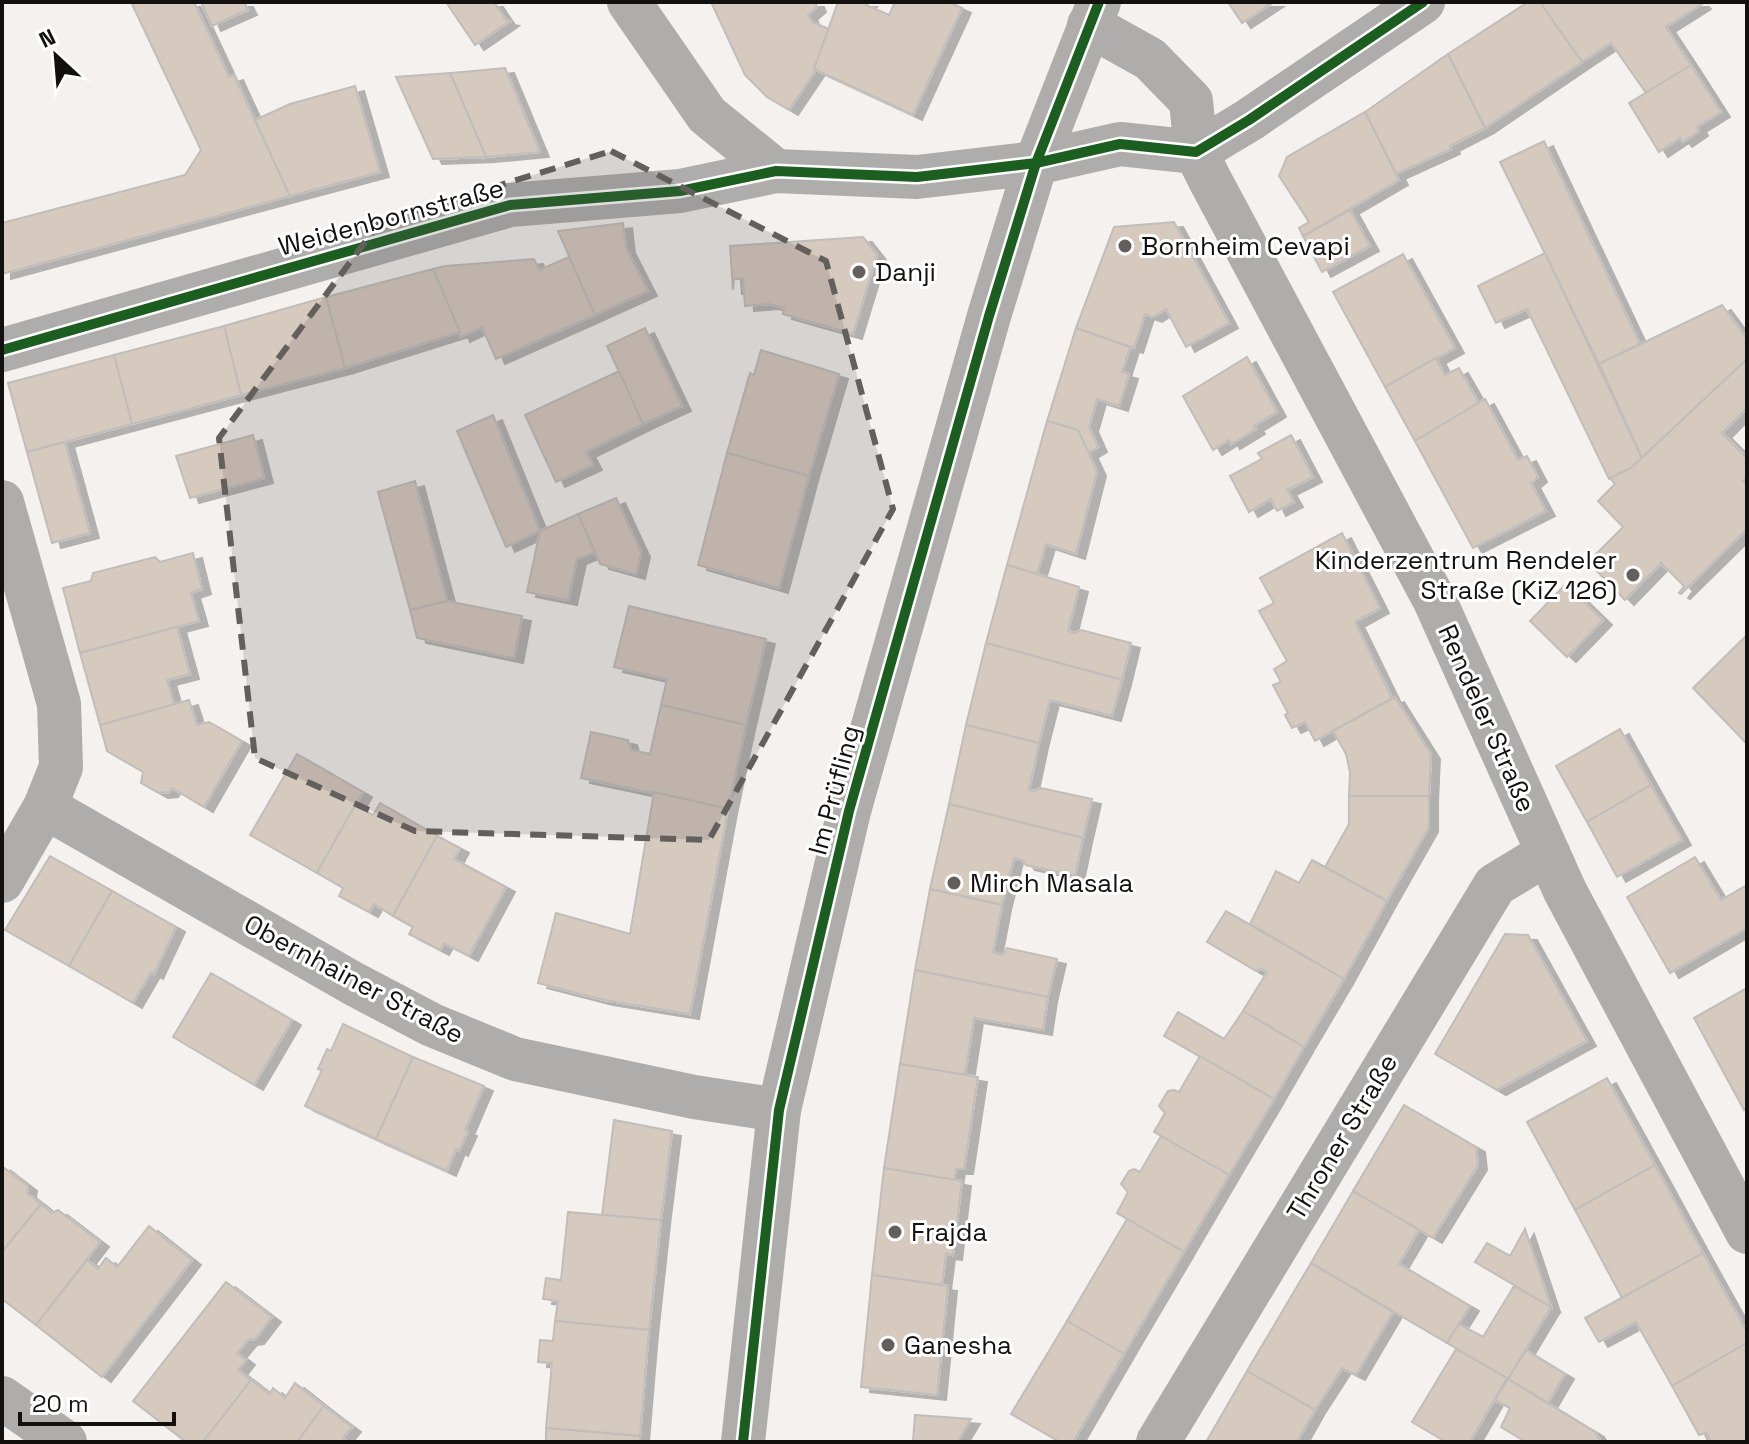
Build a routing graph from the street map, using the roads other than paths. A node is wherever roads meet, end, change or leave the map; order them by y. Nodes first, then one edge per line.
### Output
1 (629, 2) edge
2 (1423, 2) edge
3 (1094, 14) edge
4 (1196, 152) junction
5 (1036, 163) junction
6 (776, 171) junction
7 (2, 350) edge
8 (2, 502) edge
9 (45, 807) junction
10 (1548, 853) junction
11 (2, 881) edge
12 (779, 1110) junction
13 (1747, 1232) edge
14 (2, 1398) edge
15 (65, 1442) edge
16 (743, 1442) edge
17 (1158, 1442) edge

1 - 6 street
2 - 4 street
3 - 4 street, Rendeler Straße
3 - 5 main road, Im Prüfling
4 - 5 street, Weidenbornstraße
4 - 10 street, Rendeler Straße
5 - 6 street, Weidenbornstraße
5 - 12 main road, Im Prüfling
6 - 7 street, Weidenbornstraße
8 - 9 street
9 - 11 street
9 - 12 street, Obernhainer Straße
10 - 13 street, Rendeler Straße
10 - 17 street, Throner Straße
12 - 16 main road, Im Prüfling
14 - 15 street

